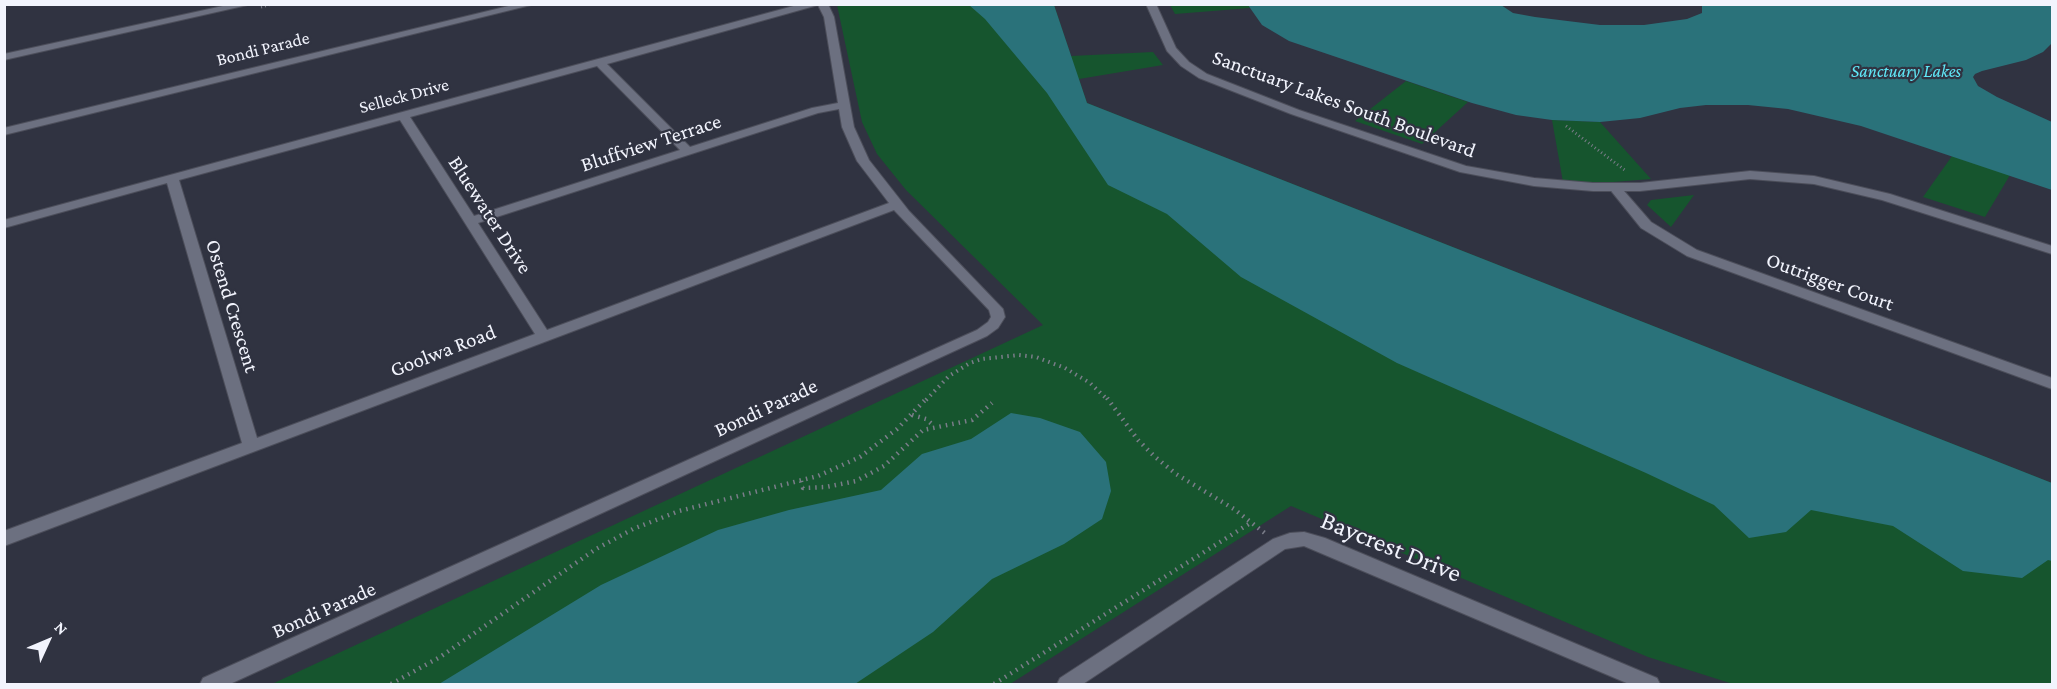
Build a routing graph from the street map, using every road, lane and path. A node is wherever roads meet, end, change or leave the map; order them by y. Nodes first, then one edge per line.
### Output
1 (248, 4) edge
2 (531, 4) edge
3 (814, 4) edge
4 (823, 4) edge
5 (1151, 4) edge
6 (4, 57) edge
7 (599, 62) junction
8 (844, 105) junction
9 (403, 115) junction
10 (1566, 126) dead end
11 (4, 132) edge
12 (688, 151) junction
13 (1627, 176) dead end
14 (172, 178) junction
15 (1614, 188) junction
16 (897, 204) junction
17 (471, 221) junction
18 (4, 224) edge
19 (2052, 250) edge
20 (544, 336) junction
21 (2052, 384) edge
22 (992, 404) dead end
23 (912, 415) junction
24 (933, 426) junction
25 (251, 446) junction
26 (801, 481) junction
27 (1252, 522) junction
28 (4, 539) edge
29 (1279, 544) junction
30 (1640, 683) edge
31 (210, 684) edge
32 (391, 684) edge
33 (994, 684) edge
34 (1067, 684) edge

1 - 6 street
2 - 11 street, Bondi Parade
3 - 7 street, Selleck Drive
4 - 8 street, Bondi Parade
5 - 15 street, Sanctuary Lakes South Boulevard
7 - 9 street, Selleck Drive
7 - 12 street
8 - 12 street, Bluffview Terrace
8 - 16 street, Bondi Parade
9 - 14 street, Selleck Drive
9 - 17 street, Bluewater Drive
10 - 13 path
12 - 17 street, Bluffview Terrace
14 - 18 street, Selleck Drive
14 - 25 street, Ostend Crescent
15 - 19 street, Sanctuary Lakes South Boulevard
15 - 21 street, Outrigger Court
16 - 20 street, Goolwa Road
16 - 31 street, Bondi Parade
17 - 20 street, Bluewater Drive
20 - 25 street, Goolwa Road
22 - 24 path
23 - 24 path
23 - 26 path
23 - 27 path
24 - 26 path
25 - 28 street, Goolwa Road
26 - 32 path
27 - 29 path
27 - 33 path
29 - 30 street, Baycrest Drive
29 - 34 street, Baycrest Drive

